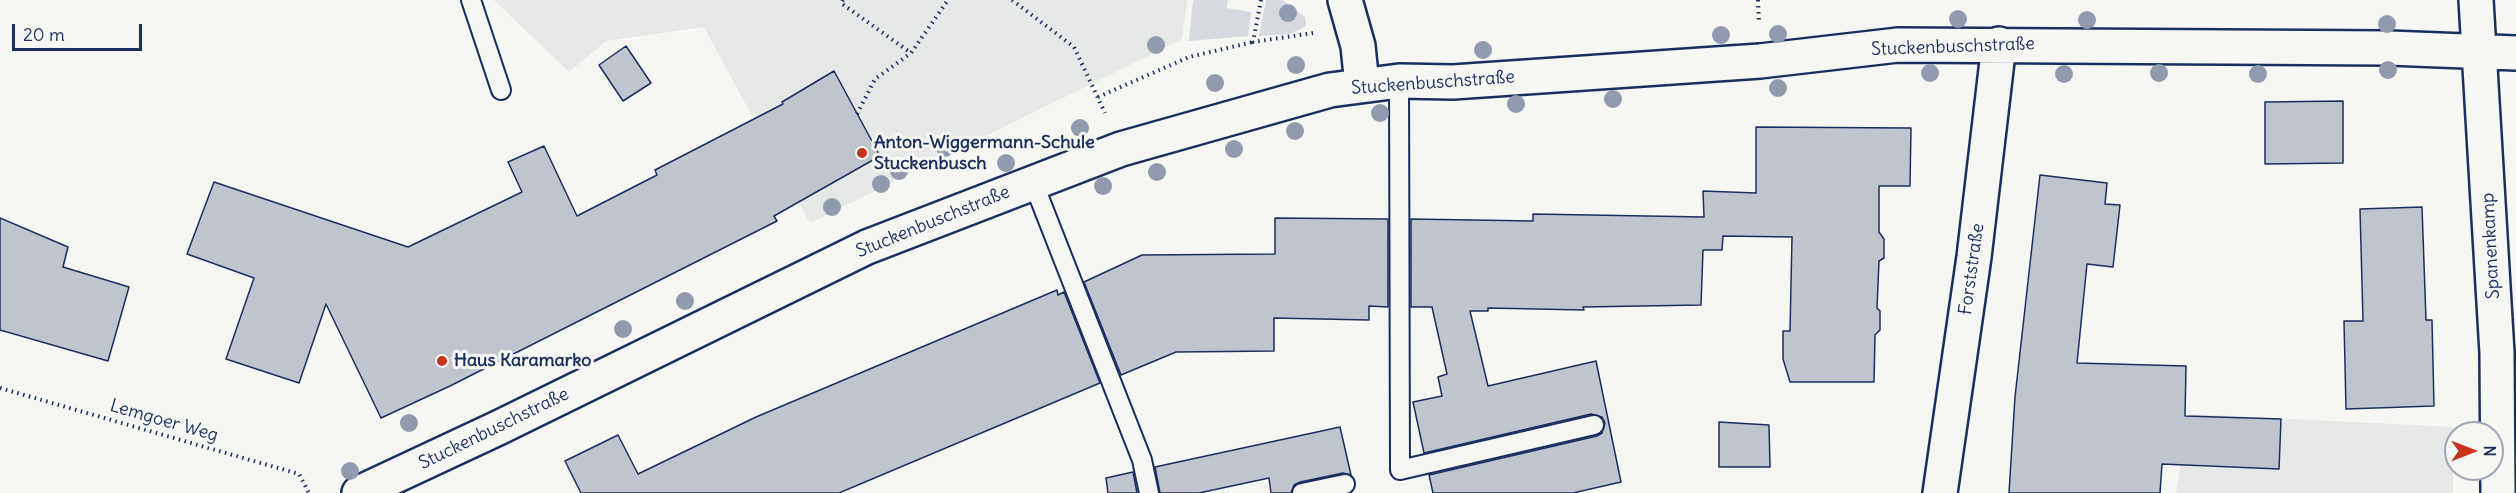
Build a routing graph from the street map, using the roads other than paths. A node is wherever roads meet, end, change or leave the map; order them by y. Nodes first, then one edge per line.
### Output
1 (471, 0) edge
2 (1345, 0) edge
3 (2476, 0) edge
4 (1999, 44) junction
5 (2479, 52) junction
6 (2516, 53) edge
7 (1399, 81) junction
8 (1362, 85) junction
9 (501, 90) dead end
10 (1033, 182) junction
11 (1594, 425) dead end
12 (1345, 484) dead end
13 (359, 493) edge
14 (1149, 493) edge
15 (1302, 493) edge
16 (1940, 493) edge
17 (2498, 493) edge

1 - 9 lane
2 - 8 street
3 - 5 street, Spanenkamp
4 - 5 street, Stuckenbuschstraße
4 - 7 street, Stuckenbuschstraße
4 - 16 street, Forststraße
5 - 6 street, Stuckenbuschstraße
5 - 17 street, Spanenkamp
7 - 8 street, Stuckenbuschstraße
7 - 11 lane
8 - 10 street, Stuckenbuschstraße
10 - 13 street, Stuckenbuschstraße
10 - 14 lane
12 - 15 lane

